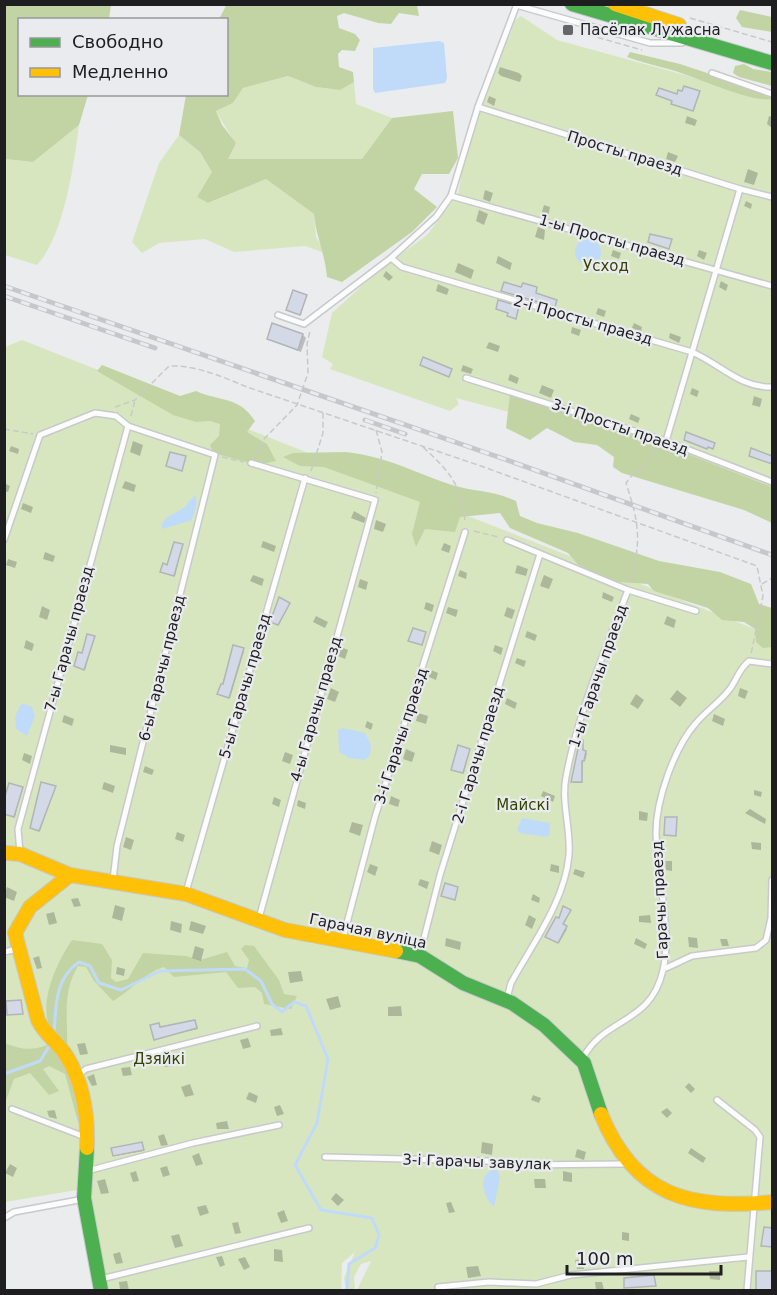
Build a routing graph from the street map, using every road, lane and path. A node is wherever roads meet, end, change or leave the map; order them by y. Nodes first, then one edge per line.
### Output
1 (572, 4) edge
2 (516, 5) edge
3 (616, 8) edge
4 (686, 17) dead end
5 (589, 35) dead end
6 (696, 41) junction
7 (772, 42) edge
8 (648, 50) dead end
9 (772, 52) edge
10 (772, 63) edge
11 (712, 73) dead end
12 (772, 94) edge
13 (478, 107) junction
14 (740, 189) junction
15 (452, 196) junction
16 (772, 197) edge
17 (391, 258) junction
18 (717, 270) junction
19 (772, 285) edge
20 (278, 315) dead end
21 (313, 317) junction
22 (692, 352) junction
23 (466, 378) dead end
24 (772, 387) edge
25 (135, 400) junction
26 (297, 405) junction
27 (323, 412) junction
28 (95, 413) junction
29 (128, 426) junction
30 (4, 429) edge
31 (376, 430) junction
32 (40, 435) junction
33 (666, 441) junction
34 (422, 446) junction
35 (215, 455) junction
36 (250, 464) junction
37 (305, 478) junction
38 (772, 482) edge
39 (375, 500) junction
40 (639, 524) junction
41 (465, 532) junction
42 (4, 540) edge
43 (507, 540) joint
44 (540, 554) junction
45 (772, 578) edge
46 (761, 584) junction
47 (628, 590) junction
48 (696, 611) dead end
49 (749, 661) junction
50 (772, 664) edge
51 (4, 853) edge
52 (20, 854) junction
53 (70, 875) junction
54 (772, 880) edge
55 (113, 881) junction
56 (186, 894) junction
57 (258, 919) junction
58 (342, 943) junction
59 (20, 948) junction
60 (4, 952) edge
61 (420, 956) junction
62 (664, 969) junction
63 (507, 1000) junction
64 (257, 1026) dead end
65 (582, 1060) junction
66 (76, 1077) junction
67 (717, 1100) dead end
68 (12, 1109) dead end
69 (279, 1125) dead end
70 (87, 1138) junction
71 (325, 1157) dead end
72 (628, 1164) junction
73 (86, 1171) junction
74 (84, 1198) junction
75 (772, 1202) edge
76 (753, 1205) junction
77 (4, 1212) edge
78 (14, 1212) junction
79 (4, 1218) edge
80 (309, 1228) dead end
81 (748, 1257) junction
82 (101, 1285) edge
83 (438, 1287) dead end
84 (747, 1290) edge

1 - 3 street
2 - 6 lane
2 - 13 lane
3 - 6 street
3 - 9 street
4 - 7 path
5 - 8 path
6 - 10 street
11 - 12 lane
13 - 14 lane, Просты праезд
13 - 15 lane
14 - 16 lane, Просты праезд
14 - 18 lane
15 - 17 lane
15 - 18 lane, 1-ы Просты праезд
17 - 21 lane
17 - 22 lane, 2-і Просты праезд
18 - 19 lane, 1-ы Просты праезд
18 - 22 lane
20 - 21 lane
21 - 26 path
22 - 24 lane, 2-і Просты праезд
22 - 33 lane
23 - 33 lane, 3-і Просты праезд
25 - 26 path
25 - 28 path
25 - 29 path
26 - 27 path
26 - 36 path
27 - 31 path
27 - 37 path
28 - 29 lane
28 - 32 lane
29 - 35 lane
29 - 52 lane, 7-ы Гарачы праезд
30 - 32 path
31 - 34 path
31 - 39 path
32 - 42 lane
33 - 38 lane, 3-і Просты праезд
33 - 40 path
34 - 40 path
34 - 41 path
35 - 36 path
35 - 55 lane, 6-ы Гарачы праезд
36 - 37 lane
37 - 39 lane
37 - 56 lane, 5-ы Гарачы праезд
39 - 57 lane, 4-ы Гарачы праезд
40 - 46 path
40 - 47 path
41 - 43 path
41 - 58 lane, 3-і Гарачы праезд
43 - 44 lane
44 - 47 lane
44 - 61 lane, 2-і Гарачы праезд
45 - 46 path
46 - 49 path
47 - 48 lane
47 - 63 lane, 1-ы Гарачы праезд
49 - 50 lane
49 - 62 lane, Гарачы праезд
51 - 52 street, Гарачая вуліца
52 - 53 street, Гарачая вуліца
53 - 55 street, Гарачая вуліца
53 - 59 street
54 - 62 lane
55 - 56 street, Гарачая вуліца
56 - 57 street, Гарачая вуліца
57 - 58 street, Гарачая вуліца
58 - 61 street, Гарачая вуліца
59 - 60 lane
59 - 66 street
61 - 63 street, Гарачая вуліца
62 - 65 lane, Гарачы праезд
63 - 65 street, Гарачая вуліца
64 - 66 lane
65 - 72 street, Гарачая вуліца
66 - 70 street
67 - 76 lane
68 - 70 lane
69 - 73 lane
70 - 73 street
71 - 72 lane, 3-і Гарачы завулак
72 - 76 street, Гарачая вуліца
73 - 74 street
74 - 78 lane
74 - 82 street
75 - 76 street, Гарачая вуліца
76 - 81 lane
77 - 78 lane
78 - 79 lane
80 - 82 lane
81 - 83 lane
81 - 84 lane

